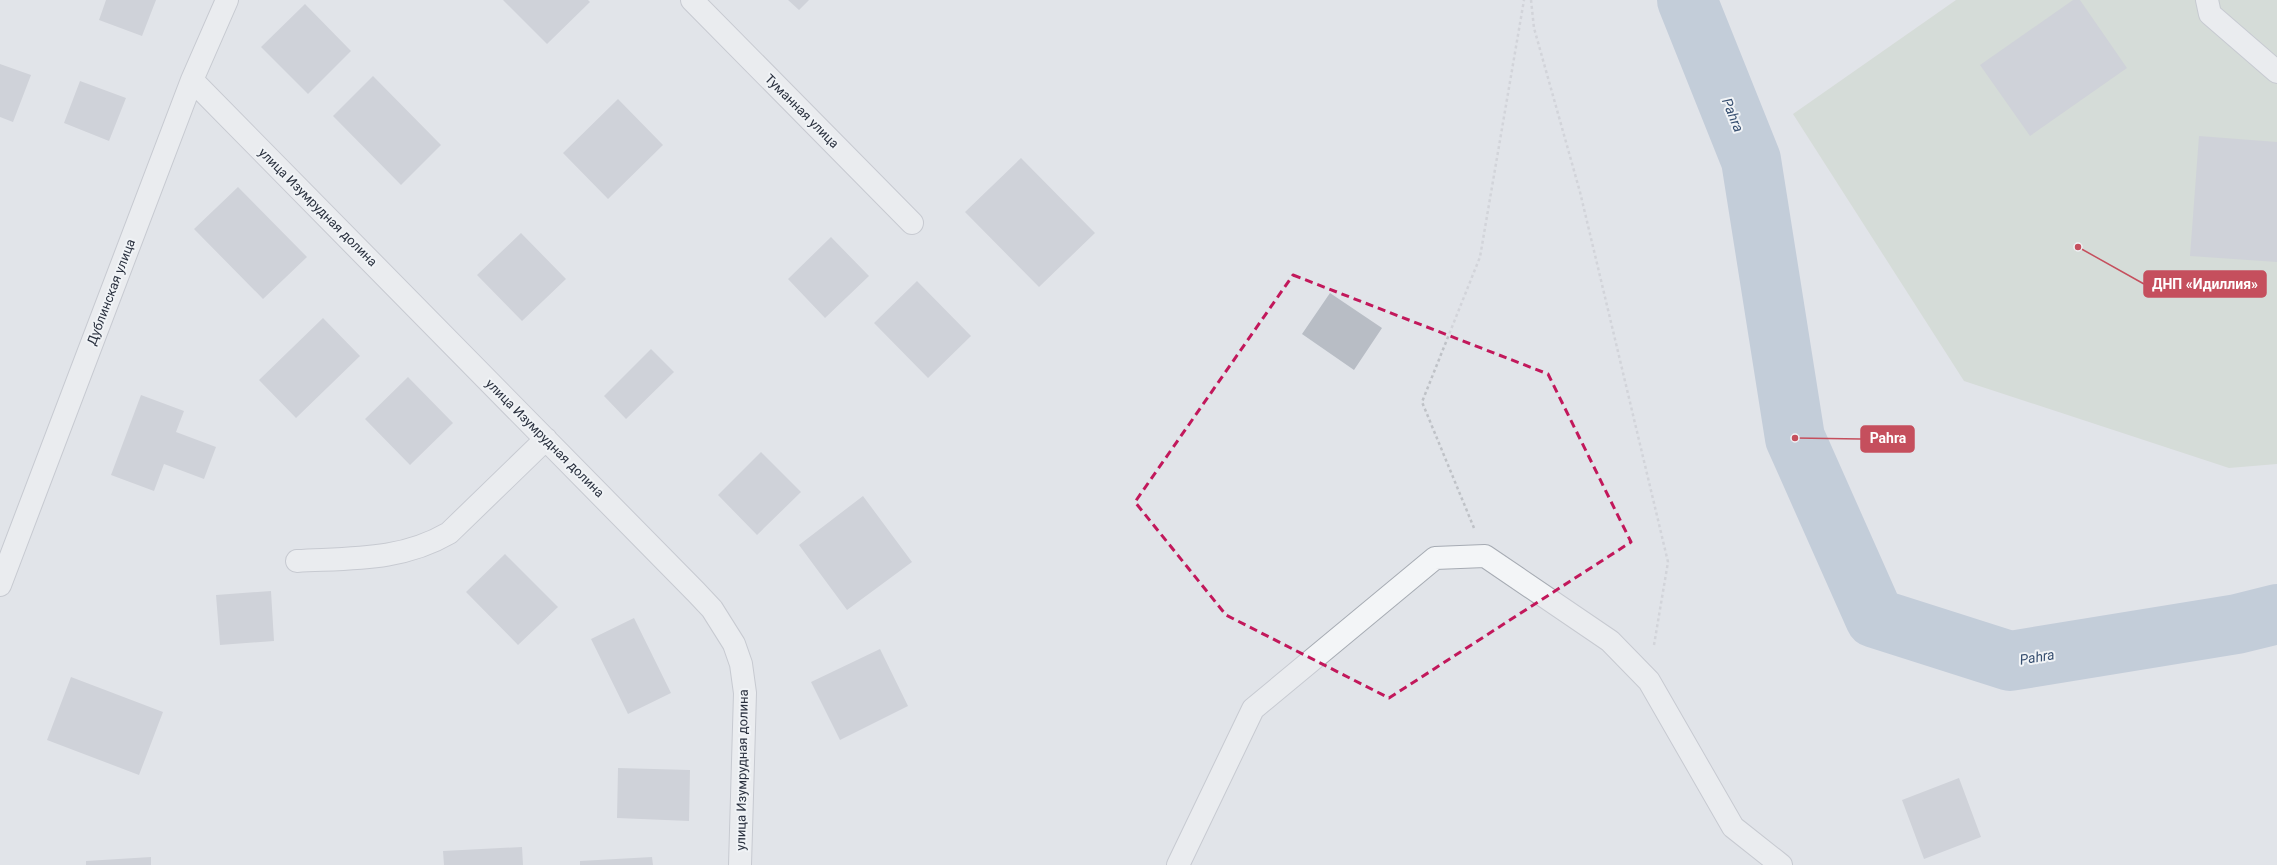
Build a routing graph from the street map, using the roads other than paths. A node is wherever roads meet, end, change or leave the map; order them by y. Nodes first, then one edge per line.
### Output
1 (227, 0) edge
2 (692, 0) edge
3 (2207, 0) edge
4 (2277, 72) edge
5 (192, 80) junction
6 (912, 223) dead end
7 (546, 439) junction
8 (297, 561) dead end
9 (0, 585) edge
10 (740, 865) edge
11 (1178, 865) edge
12 (1781, 865) edge

1 - 5 street, Дублинская улица
2 - 6 street, Туманная улица
3 - 4 street
5 - 7 street, улица Изумрудная долина
5 - 9 street, Дублинская улица
7 - 8 street
7 - 10 street, улица Изумрудная долина
11 - 12 street

